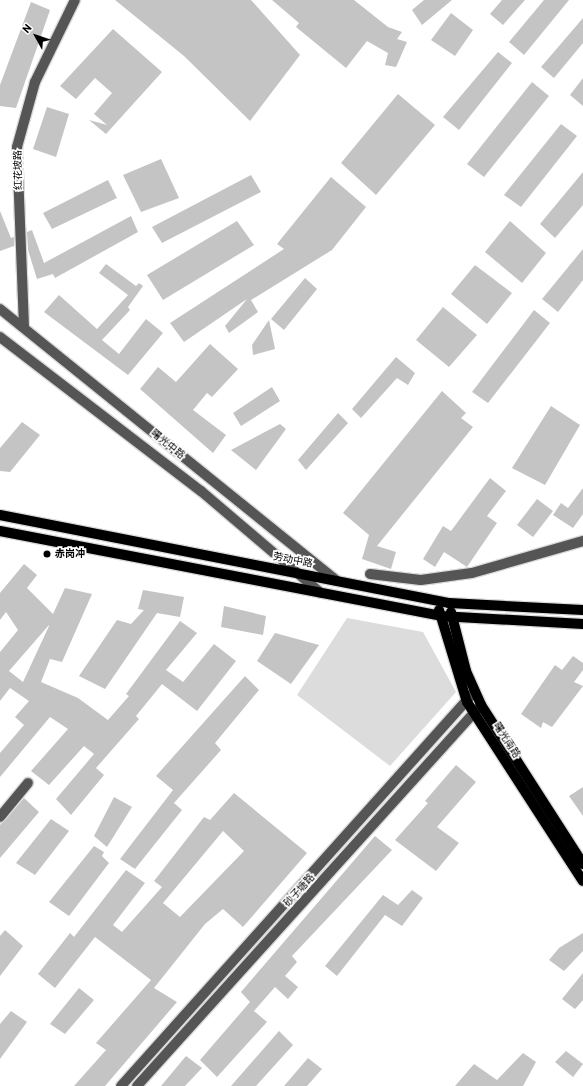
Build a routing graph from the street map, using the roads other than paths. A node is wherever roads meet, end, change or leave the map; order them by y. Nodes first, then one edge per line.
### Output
1 (75, 0) edge
2 (0, 308) edge
3 (24, 327) junction
4 (0, 337) edge
5 (0, 515) edge
6 (0, 531) edge
7 (583, 541) edge
8 (299, 573) junction
9 (370, 574) dead end
10 (336, 580) junction
11 (321, 593) junction
12 (437, 601) junction
13 (449, 603) junction
14 (583, 610) edge
15 (440, 616) junction
16 (452, 617) junction
17 (583, 624) edge
18 (475, 691) junction
19 (467, 702) junction
20 (478, 708) junction
21 (28, 783) dead end
22 (0, 816) edge
23 (583, 864) edge
24 (583, 881) edge
25 (121, 1086) edge
26 (137, 1086) edge

1 - 3 street, 红花坡路
2 - 3 street, 曙光中路
3 - 10 street, 曙光中路
4 - 8 street, 曙光中路
5 - 8 main road, 劳动中路
6 - 11 main road
7 - 9 street
8 - 10 main road, 劳动中路
8 - 11 street, 曙光中路
10 - 12 main road, 劳动中路
11 - 15 main road
12 - 13 main road, 劳动中路
12 - 15 main road, 曙光南路
13 - 14 main road, 劳动中路
13 - 16 main road, 曙光南路
15 - 16 main road
15 - 19 main road, 曙光南路
16 - 17 main road
16 - 18 main road, 曙光南路
18 - 19 street, 砂子塘路
18 - 20 main road, 曙光南路
19 - 20 main road, 曙光南路
19 - 25 street, 砂子塘路
20 - 23 main road, 曙光南路
20 - 24 main road, 曙光南路
20 - 26 street, 砂子塘路
21 - 22 street

